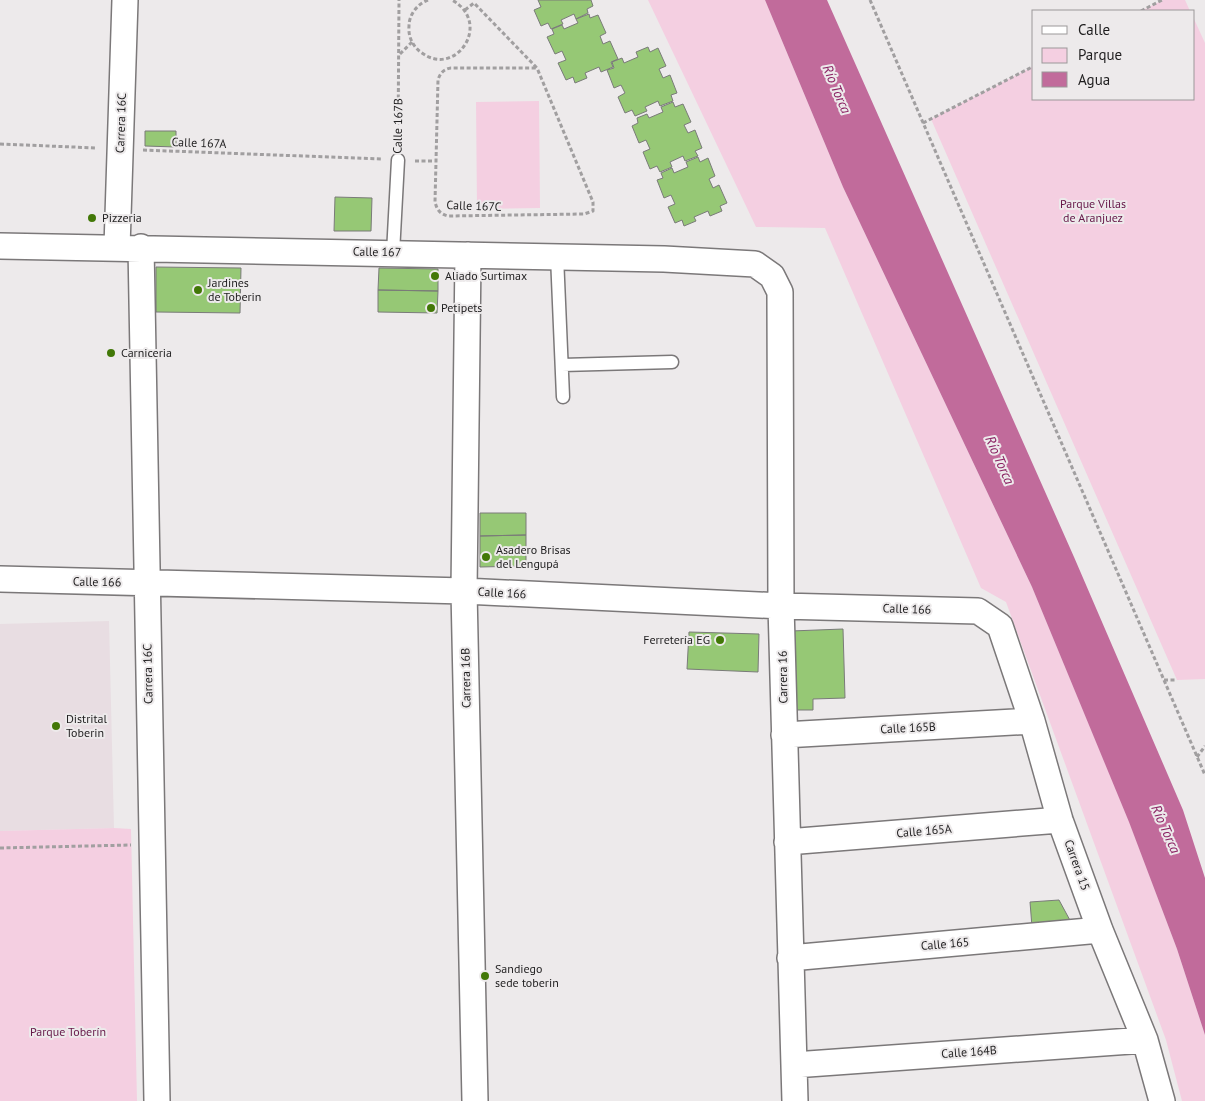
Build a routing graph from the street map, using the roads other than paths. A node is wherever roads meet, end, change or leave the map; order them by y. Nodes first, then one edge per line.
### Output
1 (125, 0) edge
2 (398, 160) road end
3 (0, 246) edge
4 (129, 247) junction
5 (393, 253) junction
6 (468, 254) junction
7 (557, 256) junction
8 (755, 264) joint
9 (672, 362) dead end
10 (562, 365) junction
11 (563, 397) dead end
12 (0, 579) edge
13 (146, 583) junction
14 (464, 591) junction
15 (781, 606) junction
16 (1000, 626) joint
17 (1032, 721) junction
18 (784, 735) junction
19 (1060, 820) junction
20 (787, 842) junction
21 (1100, 930) junction
22 (790, 958) junction
23 (1145, 1040) junction
24 (794, 1065) junction
25 (157, 1101) edge
26 (475, 1101) edge
27 (794, 1101) edge
28 (1162, 1101) edge

1 - 4 street, Carrera 16C
2 - 5 lane, Calle 167B
3 - 4 street, Calle 167
4 - 5 street, Calle 167
4 - 13 street, Carrera 16C
5 - 6 street, Calle 167
6 - 7 street, Calle 167
6 - 14 street, Carrera 16B
7 - 8 street, Calle 167
7 - 10 lane
8 - 15 street, Carrera 16
9 - 10 lane
10 - 11 lane
12 - 13 street, Calle 166
13 - 14 street, Calle 166
13 - 25 street, Carrera 16C
14 - 15 street, Calle 166
14 - 26 street, Carrera 16B
15 - 16 street, Calle 166
15 - 18 street, Carrera 16
16 - 17 street, Carrera 15
17 - 18 street, Calle 165B
17 - 19 street, Carrera 15
18 - 20 street, Carrera 16
19 - 20 street, Calle 165A
19 - 21 street, Carrera 15
20 - 22 street, Carrera 16
21 - 22 street, Calle 165
21 - 23 street, Carrera 15
22 - 24 street, Carrera 16
23 - 24 street, Calle 164B
23 - 28 street, Carrera 15
24 - 27 street, Carrera 16

